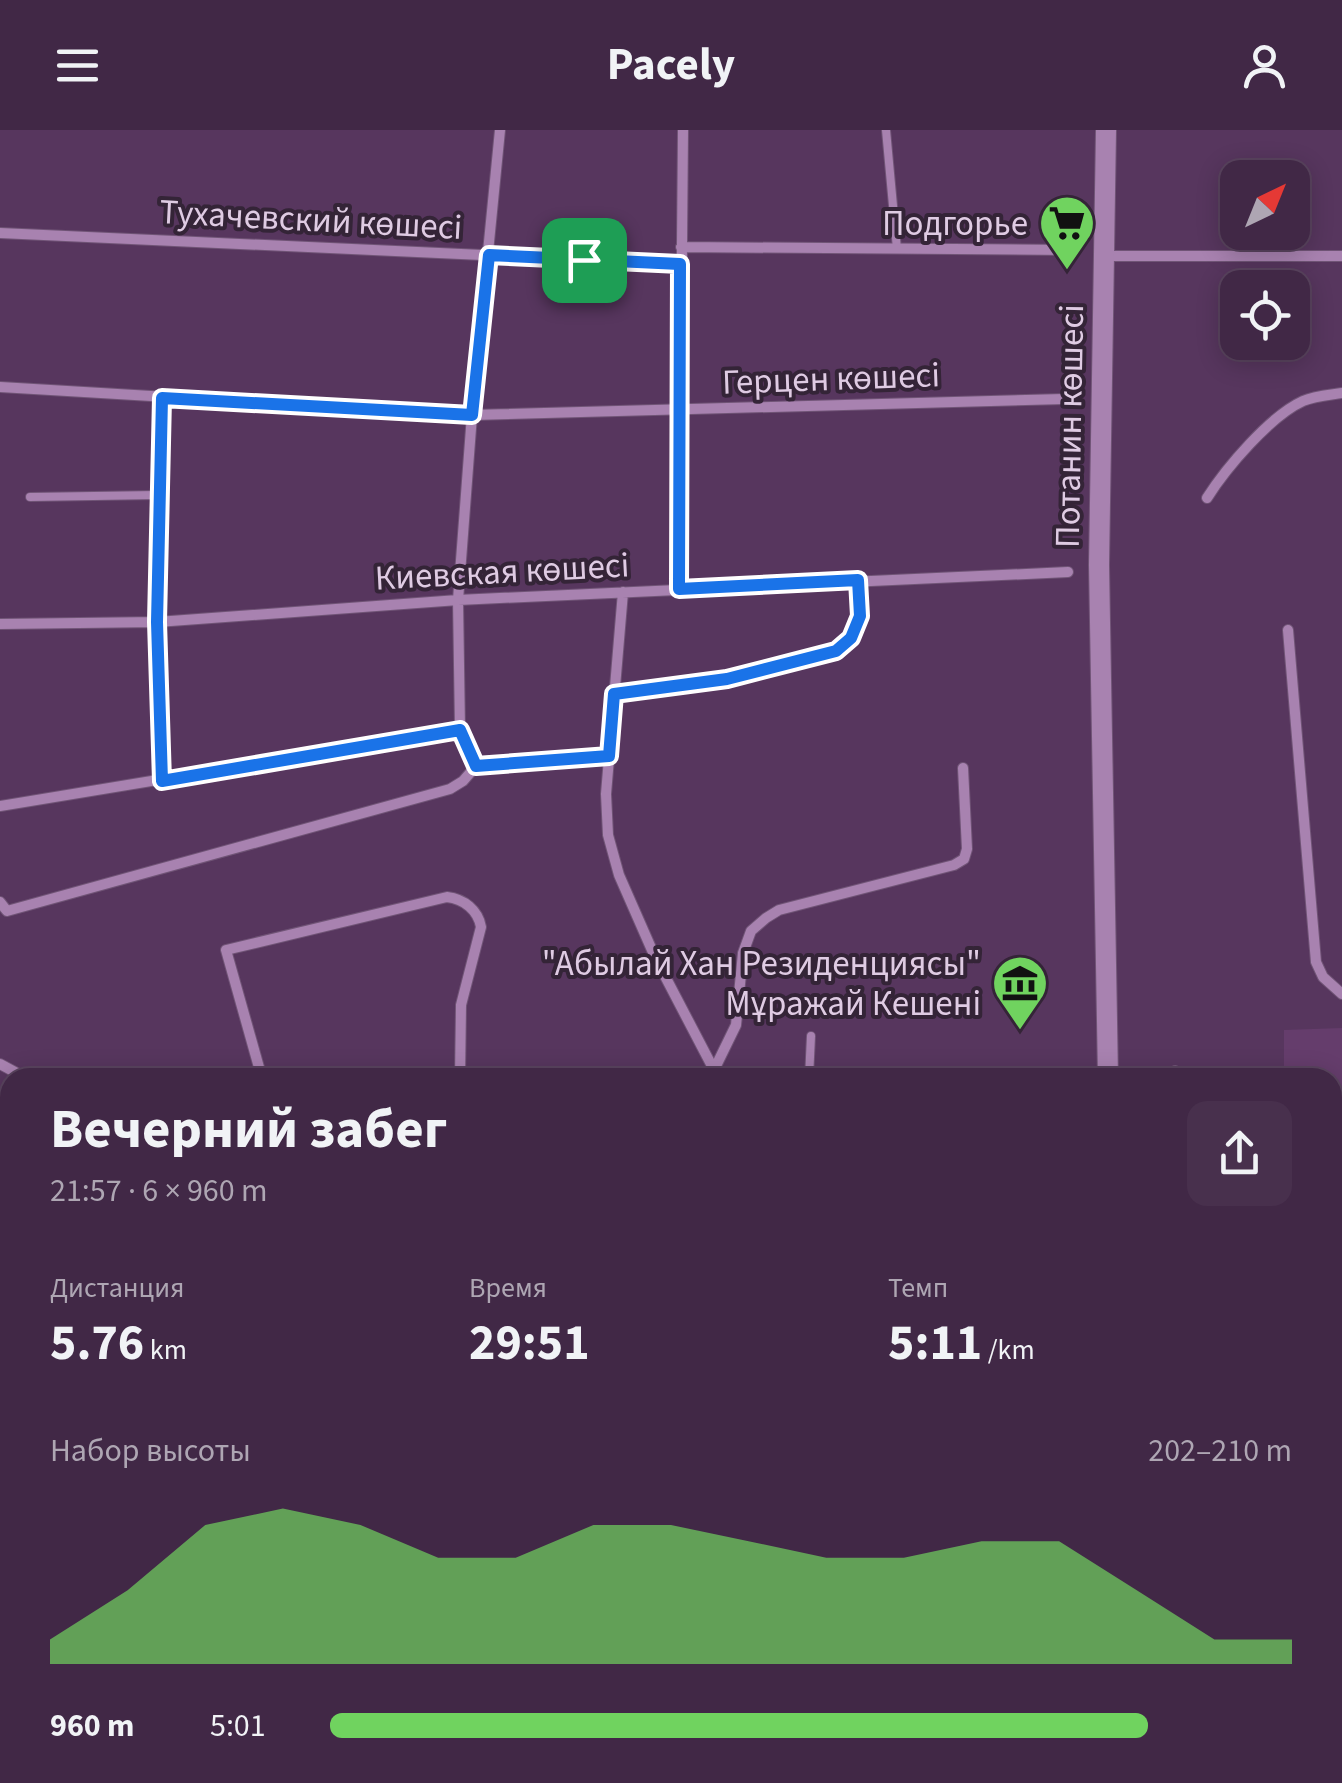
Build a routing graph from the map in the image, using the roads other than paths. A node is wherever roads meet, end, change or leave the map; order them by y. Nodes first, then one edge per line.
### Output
1 (500, 130) edge
2 (683, 130) edge
3 (886, 130) edge
4 (1106, 130) edge
5 (0, 233) edge
6 (681, 247) junction
7 (897, 249) junction
8 (1071, 250) dead end
9 (489, 255) junction
10 (1105, 256) junction
11 (1342, 256) edge
12 (680, 264) junction
13 (0, 387) edge
14 (1342, 393) edge
15 (162, 398) junction
16 (1064, 399) dead end
17 (680, 410) junction
18 (472, 415) junction
19 (158, 495) junction
20 (30, 497) dead end
21 (1207, 498) dead end
22 (1068, 572) dead end
23 (858, 580) junction
24 (679, 589) junction
25 (623, 592) junction
26 (458, 600) junction
27 (157, 622) junction
28 (0, 624) edge
29 (1288, 630) dead end
30 (614, 694) junction
31 (460, 730) junction
32 (609, 756) junction
33 (476, 766) junction
34 (963, 768) dead end
35 (162, 781) junction
36 (0, 806) edge
37 (4, 907) edge
38 (0, 923) edge
39 (1342, 994) edge
40 (811, 1036) dead end
41 (259, 1068) edge
42 (460, 1068) edge
43 (711, 1068) edge
44 (717, 1068) edge
45 (809, 1068) edge
46 (1108, 1068) edge

1 - 9 street
2 - 6 street
3 - 7 lane
4 - 10 main road, Потанин көшесі
5 - 9 street, Тухачевский көшесі
6 - 7 street
6 - 12 street
7 - 8 street
9 - 12 street, Тухачевский көшесі
9 - 18 street
10 - 11 street
10 - 46 main road, Потанин көшесі
12 - 17 street
13 - 15 street, Герцен көшесі
14 - 21 street
15 - 18 street, Герцен көшесі
15 - 19 street
16 - 17 street, Герцен көшесі
17 - 18 street, Герцен көшесі
17 - 24 street
18 - 26 street
19 - 20 lane
19 - 27 street
22 - 23 street, Киевская көшесі
23 - 24 street, Киевская көшесі
23 - 30 street
24 - 25 street, Киевская көшесі
25 - 26 street, Киевская көшесі
25 - 30 street
26 - 27 street, Киевская көшесі
26 - 31 street
27 - 28 street, Киевская көшесі
27 - 35 street
29 - 39 street
30 - 32 street
31 - 33 street
31 - 35 street
32 - 33 street
32 - 43 street
33 - 37 street
34 - 44 street
35 - 36 street
37 - 38 lane
40 - 45 lane
41 - 42 street

